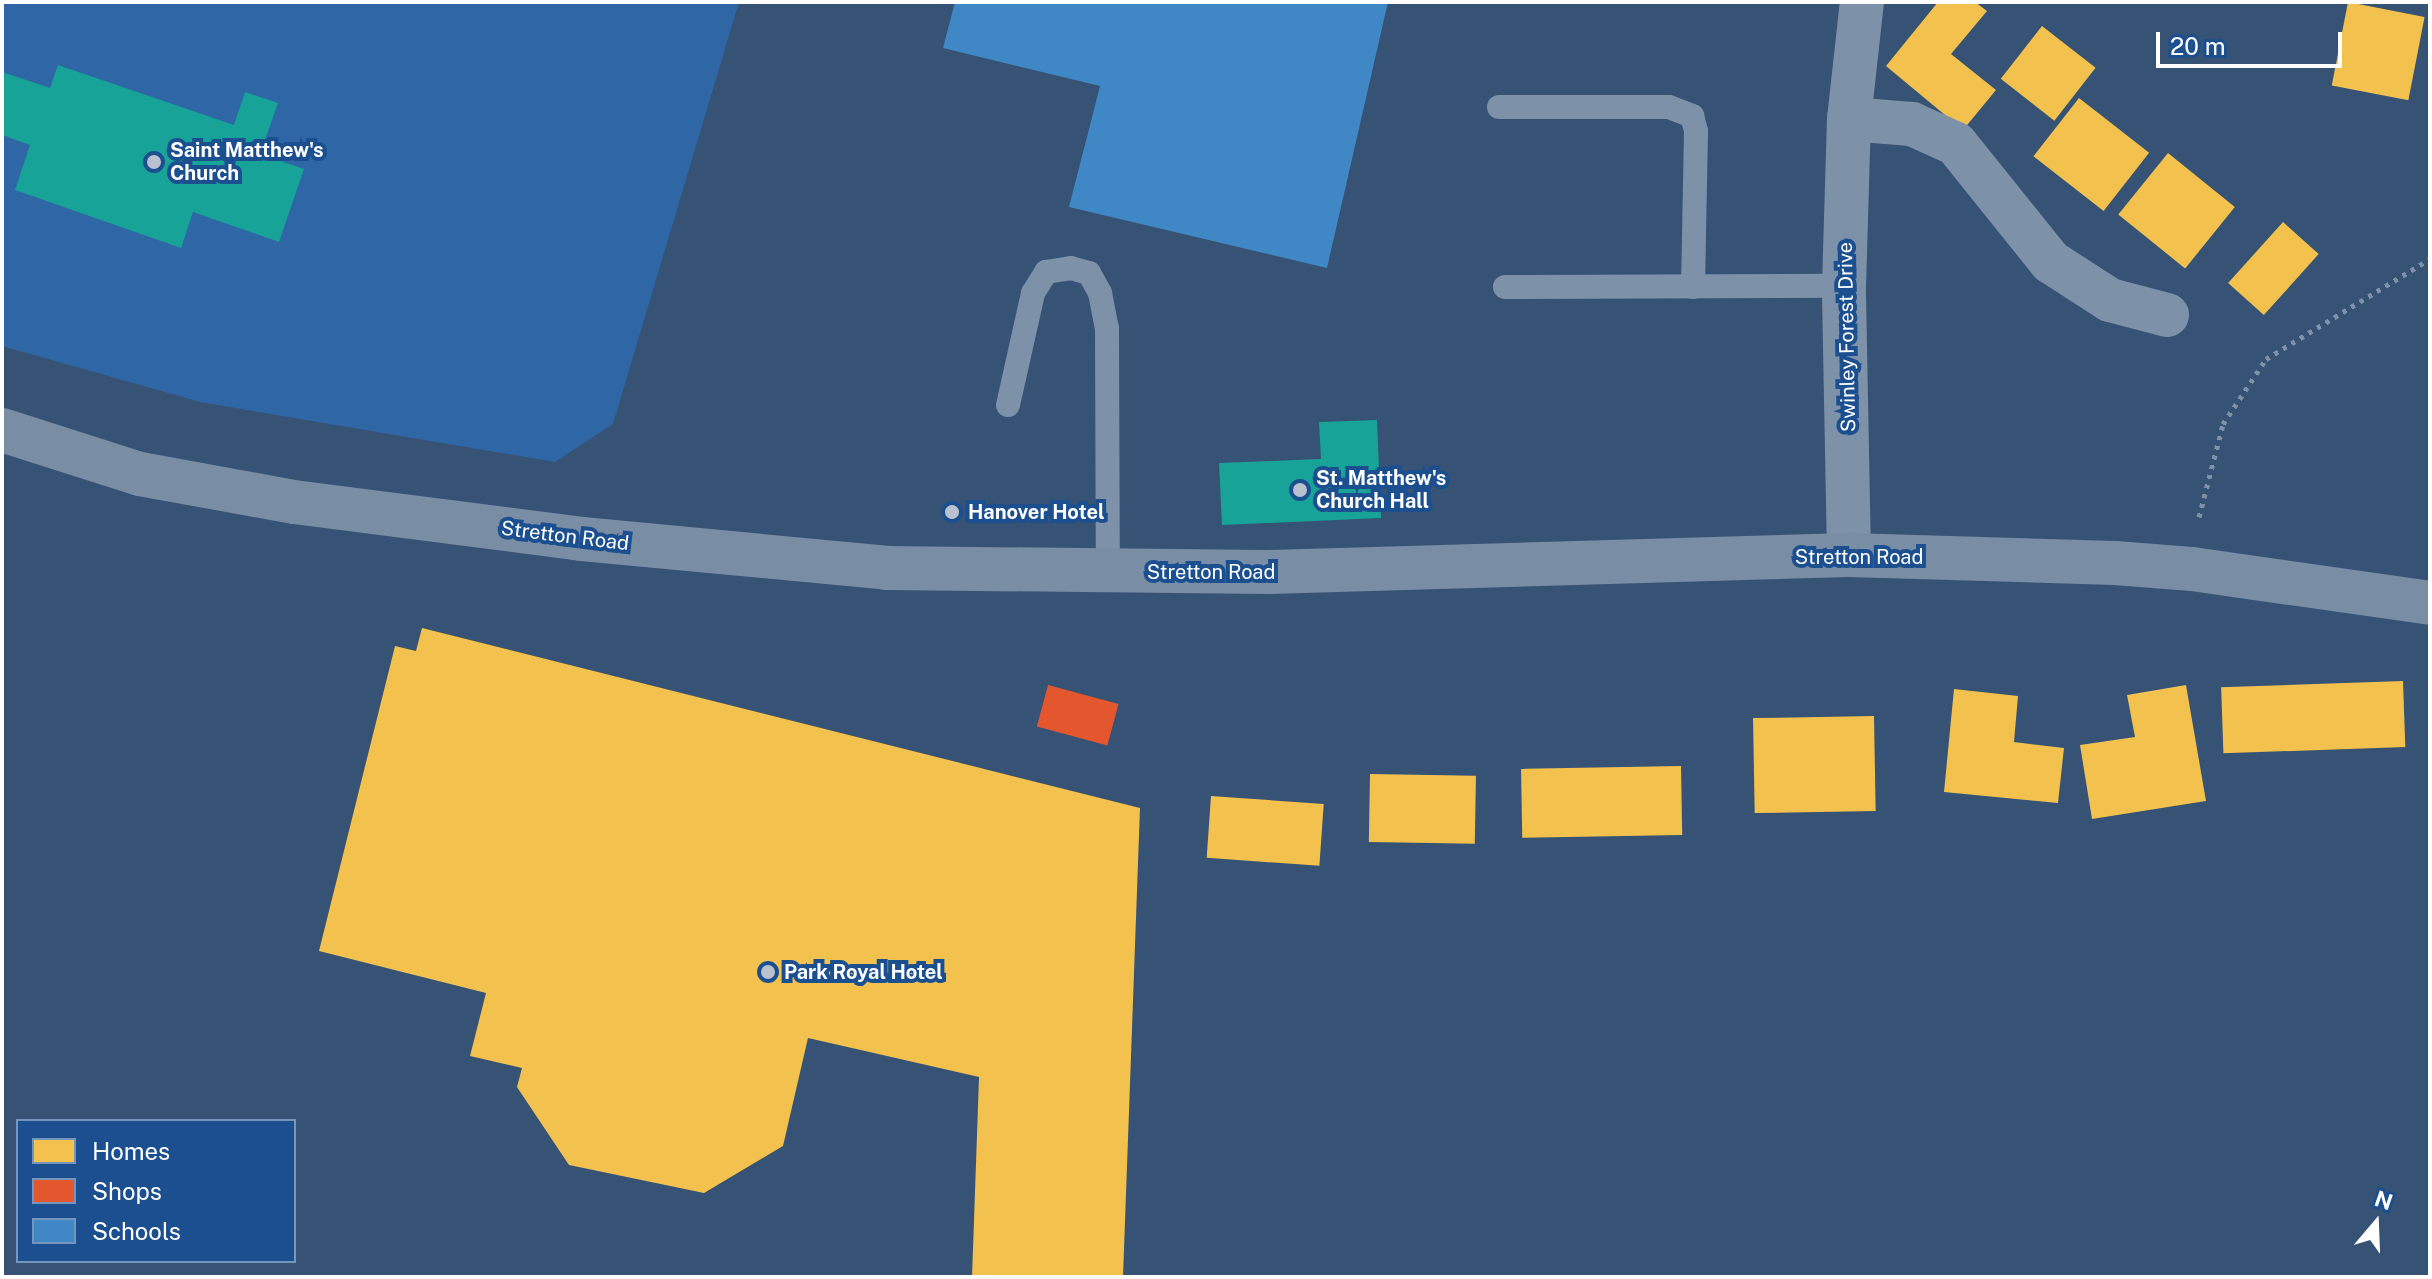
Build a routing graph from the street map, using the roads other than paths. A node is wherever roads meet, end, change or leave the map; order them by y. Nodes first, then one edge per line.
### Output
1 (1862, 2) edge
2 (1499, 107) dead end
3 (1849, 119) junction
4 (1844, 286) junction
5 (1505, 287) dead end
6 (1693, 287) junction
7 (2167, 315) dead end
8 (1008, 405) dead end
9 (2, 430) edge
10 (1849, 555) junction
11 (1108, 572) junction
12 (2430, 603) edge

1 - 3 street, Swinley Forest Drive
2 - 6 lane
3 - 4 street, Swinley Forest Drive
3 - 7 street
4 - 6 lane
4 - 10 street, Swinley Forest Drive
5 - 6 lane
8 - 11 lane
9 - 11 main road, Stretton Road
10 - 11 main road, Stretton Road
10 - 12 main road, Stretton Road

